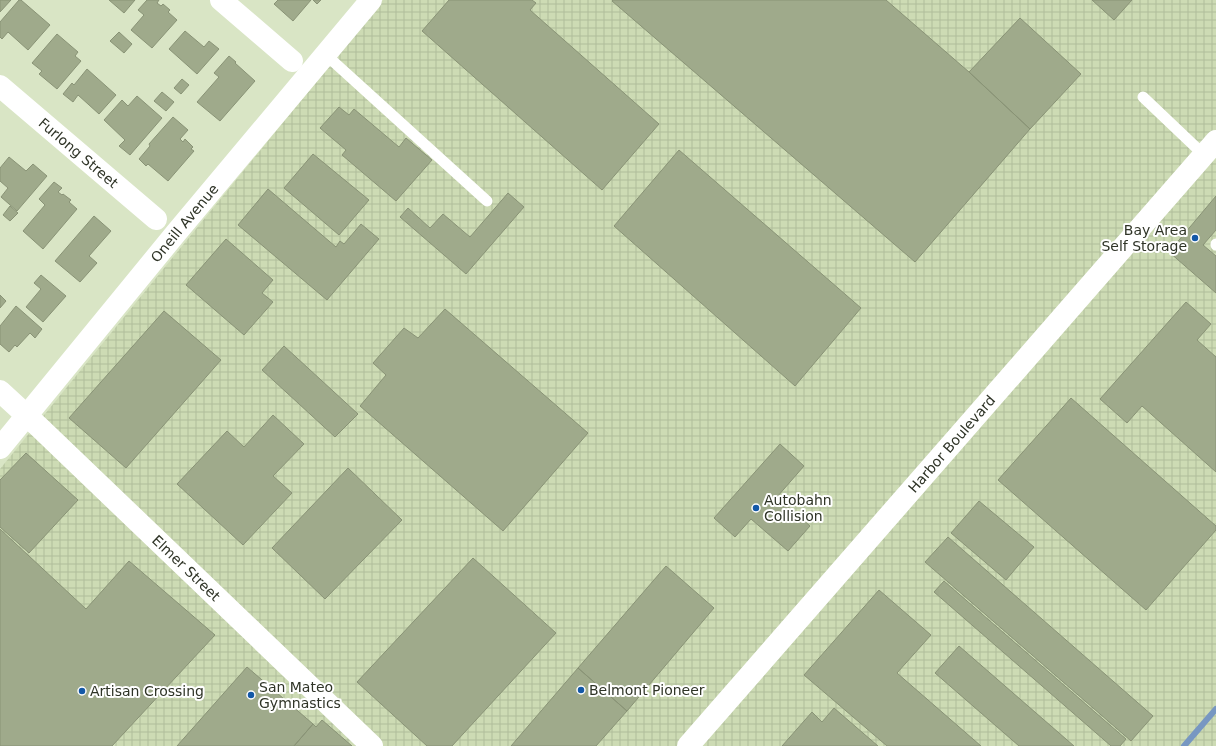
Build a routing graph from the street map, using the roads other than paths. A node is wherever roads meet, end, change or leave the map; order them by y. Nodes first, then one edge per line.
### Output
1 (221, 0) edge
2 (372, 0) edge
3 (326, 54) junction
4 (300, 68) junction
5 (0, 86) edge
6 (1142, 97) dead end
7 (1210, 148) edge
8 (487, 201) dead end
9 (156, 219) joint
10 (176, 233) junction
11 (0, 391) edge
12 (27, 416) junction
13 (0, 448) edge
14 (372, 746) edge
15 (688, 746) edge

1 - 4 street
2 - 3 street, Oneill Avenue
3 - 4 street, Oneill Avenue
3 - 8 lane
4 - 10 street, Oneill Avenue
5 - 9 street, Furlong Street
6 - 7 lane
7 - 15 street, Harbor Boulevard
9 - 10 lane
10 - 12 street, Oneill Avenue
11 - 12 street, Elmer Street
12 - 13 street, Oneill Avenue
12 - 14 street, Elmer Street

